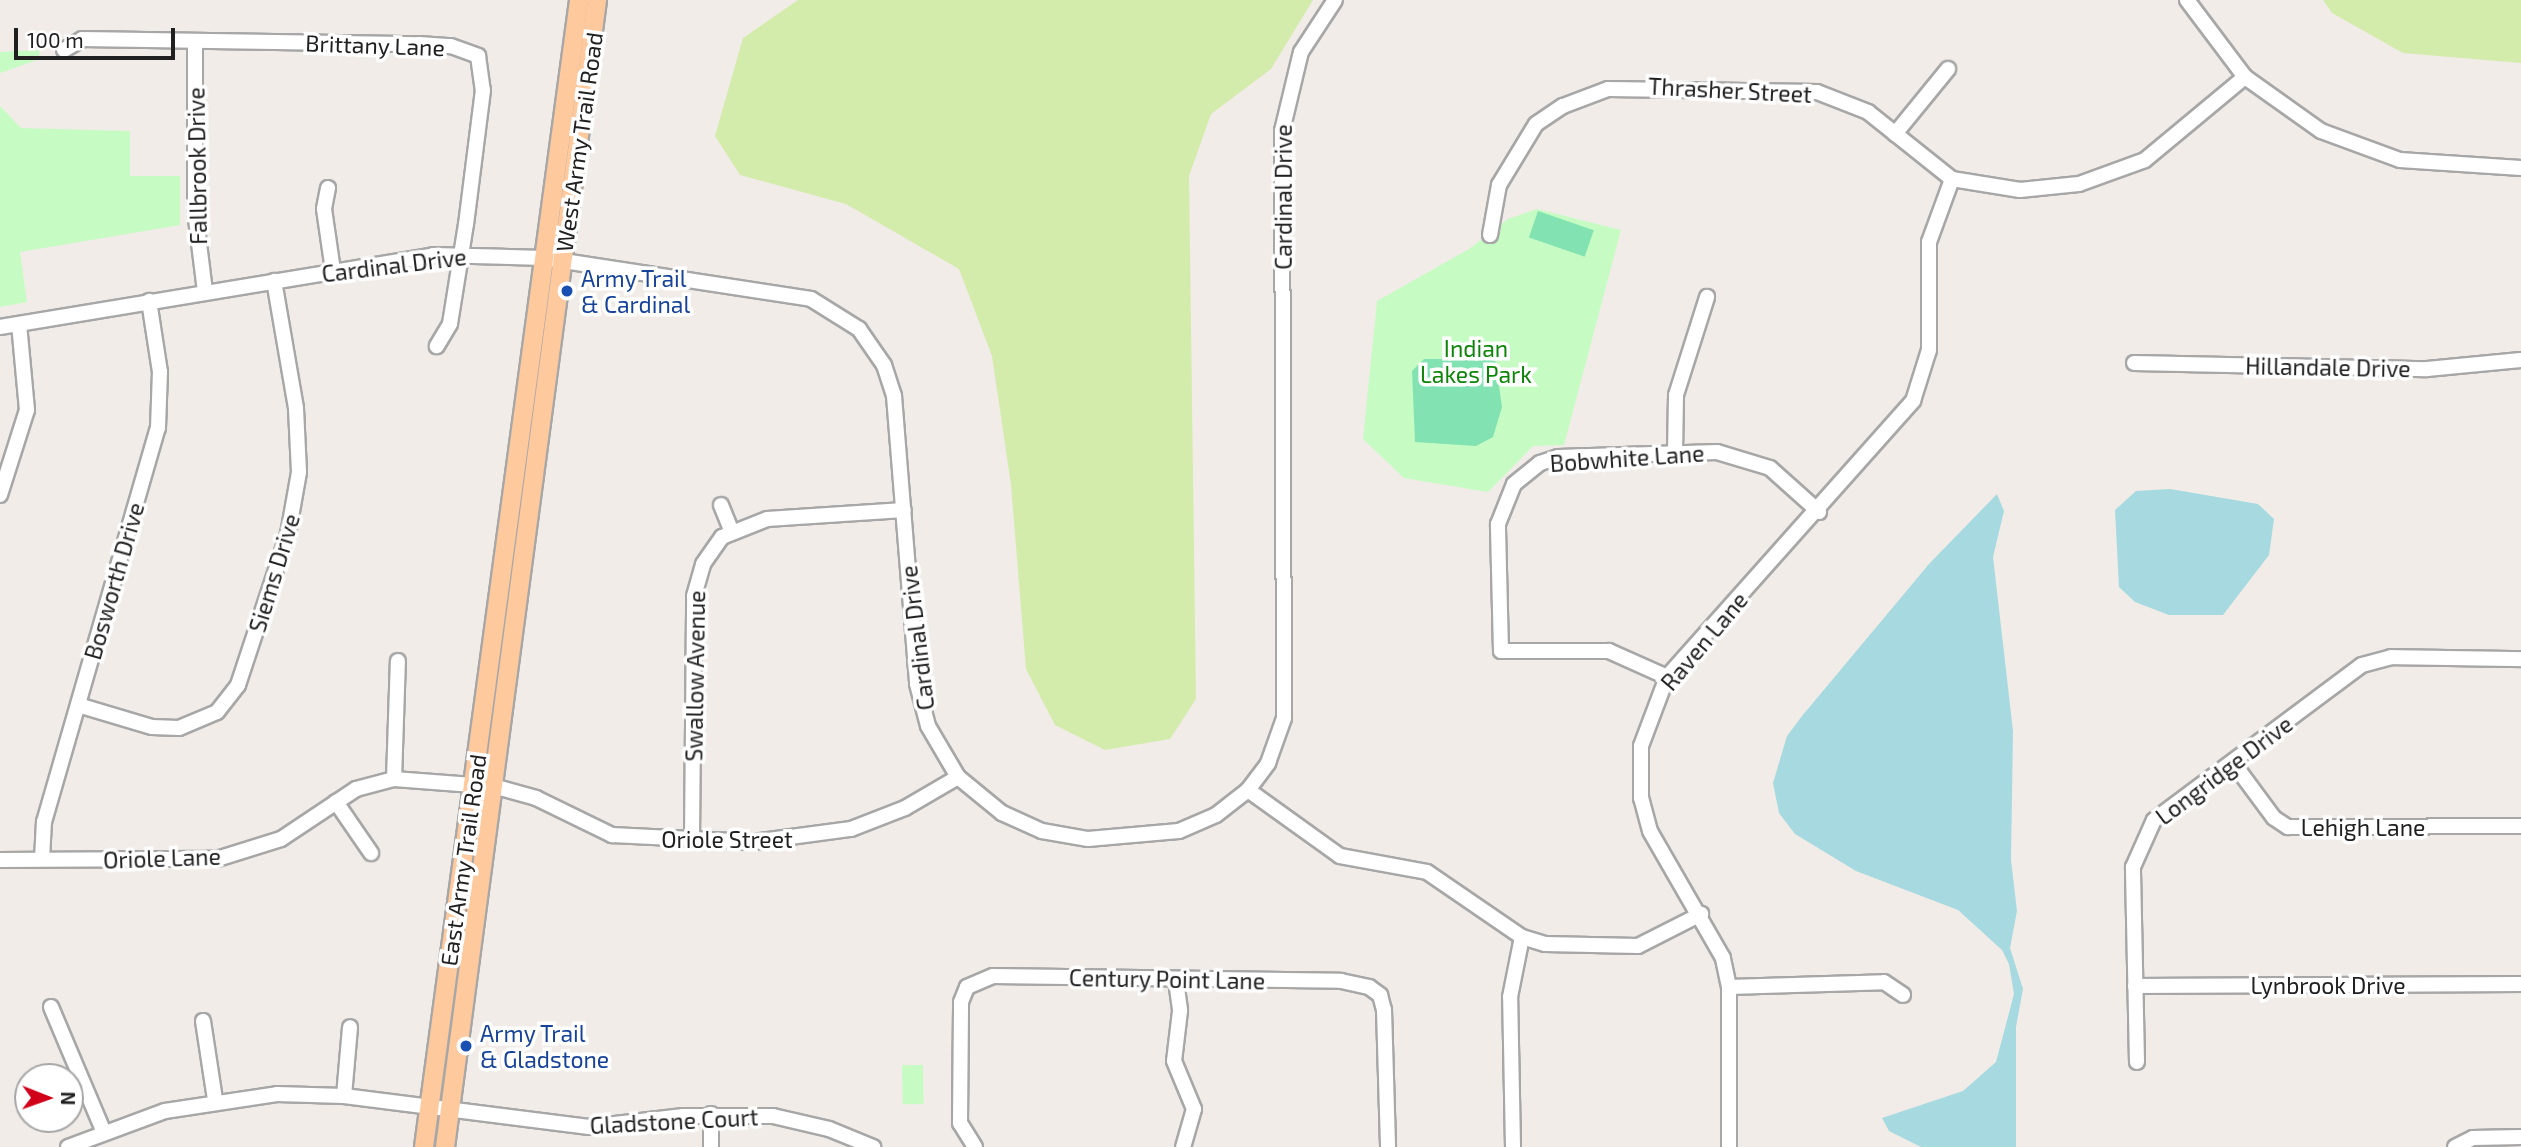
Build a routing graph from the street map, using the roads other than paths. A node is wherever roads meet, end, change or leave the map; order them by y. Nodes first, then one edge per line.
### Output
1 (579, 0) edge
2 (597, 0) edge
3 (1335, 0) edge
4 (2187, 0) edge
5 (195, 41) junction
6 (64, 50) dead end
7 (1948, 69) dead end
8 (2245, 77) junction
9 (1895, 134) junction
10 (2521, 168) edge
11 (1952, 179) junction
12 (328, 188) dead end
13 (1490, 235) dead end
14 (460, 255) junction
15 (544, 258) junction
16 (563, 261) junction
17 (333, 271) junction
18 (274, 281) junction
19 (205, 291) junction
20 (1707, 297) dead end
21 (149, 301) junction
22 (19, 324) junction
23 (0, 327) edge
24 (437, 345) dead end
25 (2521, 360) edge
26 (2134, 363) dead end
27 (1675, 453) junction
28 (0, 495) edge
29 (721, 505) dead end
30 (904, 510) junction
31 (1819, 513) junction
32 (732, 531) junction
33 (502, 574) joint
34 (521, 575) joint
35 (2521, 659) edge
36 (398, 661) dead end
37 (1667, 677) junction
38 (78, 705) junction
39 (2234, 764) junction
40 (958, 777) junction
41 (394, 779) junction
42 (473, 785) junction
43 (493, 786) junction
44 (1248, 790) junction
45 (336, 802) junction
46 (2521, 826) edge
47 (692, 840) junction
48 (371, 853) dead end
49 (42, 859) junction
50 (0, 860) edge
51 (1701, 914) junction
52 (1522, 937) junction
53 (1176, 981) junction
54 (2521, 984) edge
55 (2135, 986) junction
56 (1729, 987) junction
57 (1903, 995) dead end
58 (51, 1007) dead end
59 (203, 1021) dead end
60 (350, 1027) dead end
61 (2137, 1062) dead end
62 (344, 1096) junction
63 (215, 1099) junction
64 (430, 1107) junction
65 (450, 1109) junction
66 (711, 1114) junction
67 (103, 1130) junction
68 (2521, 1137) edge
69 (68, 1147) edge
70 (424, 1147) edge
71 (445, 1147) edge
72 (712, 1147) edge
73 (873, 1147) edge
74 (975, 1147) edge
75 (1183, 1147) edge
76 (1388, 1147) edge
77 (1513, 1147) edge
78 (1729, 1147) edge
79 (2455, 1147) edge

1 - 15 main road, West Army Trail Road
2 - 16 main road, West Army Trail Road
3 - 44 street, Cardinal Drive
4 - 8 street
5 - 6 street
5 - 14 street, Brittany Lane
5 - 19 street, Fallbrook Drive
7 - 9 street
8 - 10 street
8 - 11 street, Thrasher Street
9 - 11 street, Thrasher Street
9 - 13 street, Thrasher Street
11 - 31 street, Raven Lane
12 - 17 street
14 - 15 street, Cardinal Drive
14 - 17 street, Cardinal Drive
14 - 24 street
15 - 16 street, Cardinal Drive
15 - 33 main road, West Army Trail Road
16 - 30 street, Cardinal Drive
16 - 34 main road, West Army Trail Road
17 - 18 street, Cardinal Drive
18 - 19 street, Cardinal Drive
18 - 38 street, Siems Drive
19 - 21 street, Cardinal Drive
20 - 27 street
21 - 22 street, Cardinal Drive
21 - 38 street, Bosworth Drive
22 - 23 street, Cardinal Drive
22 - 28 street
25 - 26 street, Hillandale Drive
27 - 31 street, Bobwhite Lane
27 - 37 street, Bobwhite Lane
29 - 32 street
30 - 32 street, Swallow Avenue
30 - 40 street, Cardinal Drive
31 - 37 street, Raven Lane
32 - 47 street, Swallow Avenue
33 - 42 main road, East Army Trail Road
34 - 43 main road, East Army Trail Road
35 - 39 street, Longridge Drive
36 - 41 street
37 - 51 street, Raven Lane
38 - 49 street, Bosworth Drive
39 - 46 street, Lehigh Lane
39 - 55 street, Longridge Drive
40 - 44 street, Cardinal Drive
40 - 47 street, Oriole Street
41 - 42 street, Oriole Lane
41 - 45 street, Oriole Lane
42 - 64 main road, East Army Trail Road
43 - 47 street, Oriole Street
43 - 65 main road, East Army Trail Road
44 - 52 street
45 - 48 street
45 - 49 street, Oriole Lane
49 - 50 street, Oriole Lane
51 - 52 street
51 - 56 street, Raven Lane
52 - 77 street
53 - 74 street, Century Point Lane
53 - 75 street
53 - 76 street, Century Point Lane
54 - 55 street, Lynbrook Drive
55 - 61 street, Longridge Drive
56 - 57 street
56 - 78 street, Raven Lane
58 - 67 street
59 - 63 street
60 - 62 street
62 - 63 street, Gladstone Court
62 - 64 street, Gladstone Court
63 - 67 street, Gladstone Court
64 - 65 street, Gladstone Court
64 - 70 main road, East Army Trail Road
65 - 66 street, Gladstone Court
65 - 71 main road, East Army Trail Road
66 - 72 street
66 - 73 street, Gladstone Court
67 - 69 street, Gladstone Court
68 - 79 street

